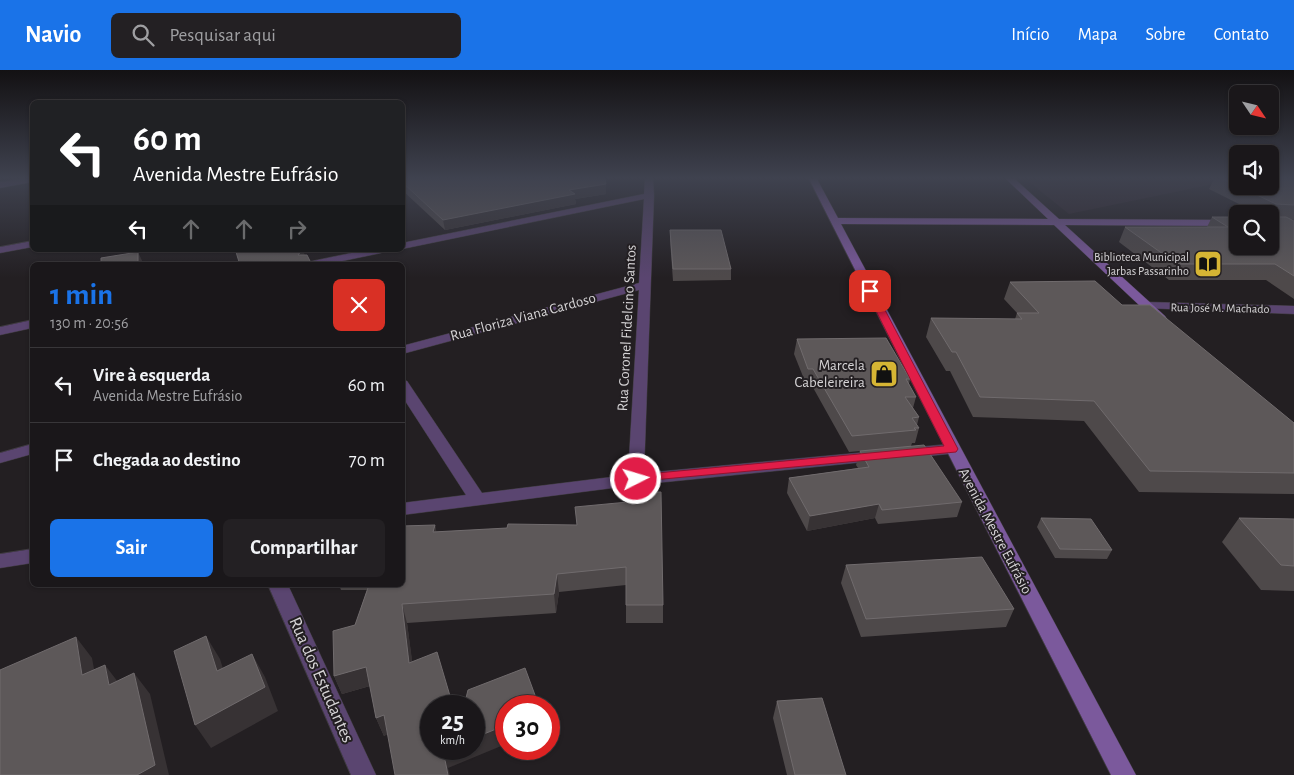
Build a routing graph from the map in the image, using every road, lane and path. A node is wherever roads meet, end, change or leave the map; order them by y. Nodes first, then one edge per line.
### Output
1 (568, 212) edge
2 (649, 212) edge
3 (829, 212) edge
4 (1046, 212) edge
5 (834, 221) junction
6 (1056, 221) junction
7 (1229, 223) edge
8 (30, 244) edge
9 (405, 245) edge
10 (0, 250) edge
11 (373, 252) edge
12 (334, 262) edge
13 (643, 285) junction
14 (1147, 306) junction
15 (1294, 310) edge
16 (30, 324) edge
17 (1169, 325) edge
18 (0, 331) edge
19 (405, 349) edge
20 (405, 389) edge
21 (952, 449) junction
22 (30, 450) edge
23 (0, 458) edge
24 (636, 479) junction
25 (477, 499) junction
26 (405, 508) edge
27 (30, 556) edge
28 (0, 561) edge
29 (279, 587) edge
30 (364, 775) edge
31 (1124, 775) edge

1 - 9 street
2 - 13 street, Rua Coronel Fidelcino Santos
3 - 5 street, Avenida Mestre Eufrásio
4 - 6 street
5 - 6 street
5 - 21 street, Avenida Mestre Eufrásio
6 - 7 street
6 - 14 street
8 - 10 street
11 - 12 street
13 - 19 street, Rua Floriza Viana Cardoso
13 - 24 street, Rua Coronel Fidelcino Santos
14 - 15 street, Rua José M. Machado
14 - 17 street
16 - 18 street
20 - 25 street
21 - 24 street
21 - 31 street, Avenida Mestre Eufrásio
22 - 23 street
24 - 25 street
25 - 26 street
27 - 28 street
29 - 30 street, Rua dos Estudantes

